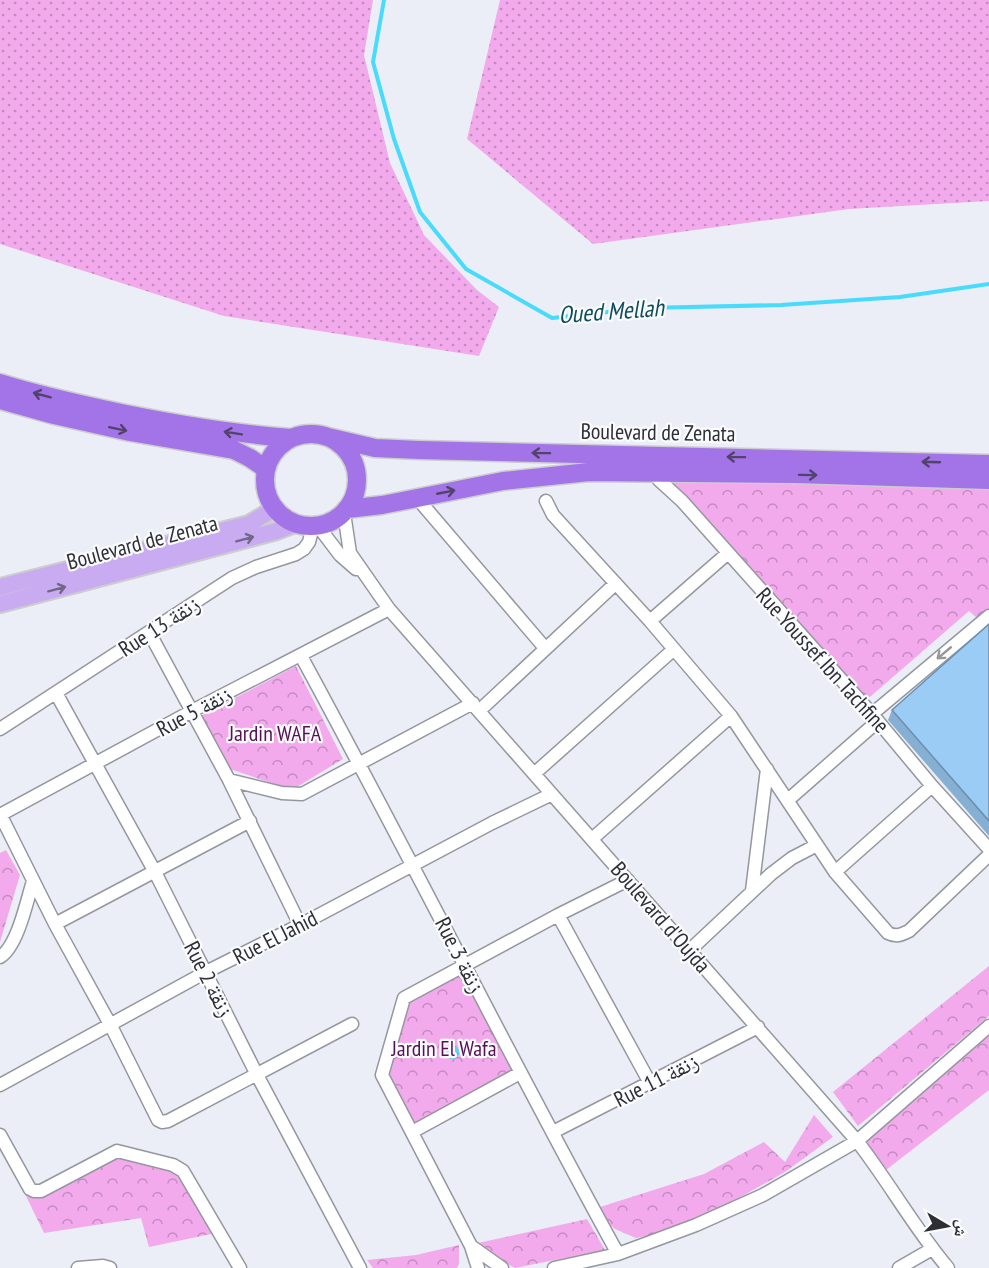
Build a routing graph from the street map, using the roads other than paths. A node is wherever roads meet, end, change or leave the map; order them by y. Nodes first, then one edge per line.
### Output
1 (0, 383) edge
2 (0, 400) edge
3 (328, 437) junction
4 (291, 438) junction
5 (989, 464) edge
6 (266, 469) junction
7 (655, 472) junction
8 (989, 480) edge
9 (417, 498) junction
10 (546, 501) dead end
11 (274, 508) junction
12 (346, 511) junction
13 (309, 525) junction
14 (728, 553) junction
15 (364, 576) junction
16 (615, 584) junction
17 (0, 587) edge
18 (0, 604) edge
19 (389, 609) junction
20 (989, 616) edge
21 (650, 621) junction
22 (149, 633) junction
23 (545, 648) junction
24 (673, 650) junction
25 (301, 656) junction
26 (56, 693) junction
27 (476, 707) junction
28 (192, 711) junction
29 (730, 716) junction
30 (875, 717) junction
31 (0, 729) edge
32 (94, 764) junction
33 (360, 764) junction
34 (767, 769) junction
35 (535, 773) junction
36 (229, 780) junction
37 (932, 786) junction
38 (552, 794) junction
39 (788, 800) junction
40 (0, 814) edge
41 (250, 821) junction
42 (592, 838) junction
43 (817, 845) junction
44 (989, 849) edge
45 (989, 855) edge
46 (414, 865) junction
47 (154, 872) junction
48 (835, 872) junction
49 (628, 880) junction
50 (33, 881) junction
51 (752, 891) junction
52 (558, 915) junction
53 (55, 924) junction
54 (300, 925) junction
55 (690, 950) junction
56 (0, 957) edge
57 (466, 966) junction
58 (206, 972) junction
59 (352, 1024) dead end
60 (111, 1026) junction
61 (989, 1026) edge
62 (758, 1027) junction
63 (520, 1073) junction
64 (257, 1075) junction
65 (650, 1083) junction
66 (0, 1085) edge
67 (412, 1132) junction
68 (553, 1132) junction
69 (0, 1136) edge
70 (857, 1141) junction
71 (471, 1246) junction
72 (932, 1249) junction
73 (618, 1254) junction
74 (78, 1268) edge
75 (110, 1268) edge
76 (240, 1268) edge
77 (360, 1268) edge
78 (478, 1268) edge
79 (502, 1268) edge
80 (554, 1268) edge
81 (899, 1268) edge
82 (948, 1268) edge

4 -> 1 highway
2 -> 6 highway
3 - 4 highway
5 -> 3 highway, Boulevard de Zenata
3 - 12 highway
4 - 6 highway
6 - 11 highway
7 -> 8 highway, Boulevard de Zenata
9 -> 7 highway, Boulevard de Zenata
7 - 14 street, Rue Youssef Ibn Tachfine
9 - 12 highway, Boulevard de Zenata
9 - 23 street
10 - 16 street
11 - 13 highway
11 - 17 main road, Boulevard de Zenata
12 - 13 highway
12 - 15 street, Boulevard d'Oujda
13 - 15 street, Boulevard d'Oujda
18 -> 13 main road, Boulevard de Zenata
13 - 22 street, Rue 13 زنقة
14 - 21 street
14 - 30 street, Rue Youssef Ibn Tachfine
15 - 19 street, Boulevard d'Oujda
16 - 21 street
16 - 23 street
19 - 25 street, Rue 5 زنقة
19 - 27 street, Boulevard d'Oujda
20 -> 30 street
21 - 24 street
22 - 26 street, Rue 13 زنقة
22 - 28 street
23 - 27 street
24 - 29 street
24 - 35 street
25 - 28 street, Rue 5 زنقة
25 - 33 street, Rue 3 زنقة
26 - 31 street, Rue 13 زنقة
26 - 32 street, Rue 2 زنقة
27 - 33 street
27 - 35 street, Boulevard d'Oujda
28 - 32 street, Rue 5 زنقة
28 - 36 street
29 - 34 street
29 - 42 street
30 - 37 street, Rue Youssef Ibn Tachfine
30 - 39 street
32 - 40 street, Rue 5 زنقة
32 - 47 street, Rue 2 زنقة
33 - 36 street
33 - 46 street, Rue 3 زنقة
34 - 39 street
34 - 51 street
35 - 38 street, Boulevard d'Oujda
36 - 41 street
37 - 44 street, Rue Youssef Ibn Tachfine
37 - 48 street
38 - 42 street, Boulevard d'Oujda
38 - 46 street, Rue El Jahid
39 - 43 street
40 - 50 street
41 - 47 street
41 - 54 street
42 - 49 street, Boulevard d'Oujda
43 - 48 street
43 - 51 street
45 - 48 street
46 - 54 street, Rue El Jahid
46 - 57 street, Rue 3 زنقة
47 - 53 street
47 - 58 street, Rue 2 زنقة
49 - 52 street
49 - 55 street, Boulevard d'Oujda
50 - 53 street
50 - 56 street
51 - 55 street
52 - 57 street
52 - 65 street
53 - 60 street
54 - 58 street, Rue El Jahid
55 - 62 street, Boulevard d'Oujda
57 - 63 street, Rue 3 زنقة
57 - 67 street
58 - 60 street, Rue El Jahid
58 - 64 street, Rue 2 زنقة
59 - 64 street
60 - 64 street
60 - 66 street, Rue El Jahid
61 - 70 street
62 - 65 street, Rue 11 زنقة
62 - 70 street, Boulevard d'Oujda
63 - 67 street
63 - 68 street, Rue 3 زنقة
64 - 77 street, Rue 2 زنقة
65 - 68 street, Rue 11 زنقة
67 - 71 street
68 - 73 street, Rue 3 زنقة
69 - 76 street
70 - 72 street, Boulevard d'Oujda
70 - 73 street
71 - 78 street
71 - 79 street
72 - 81 street
72 - 82 street, Boulevard d'Oujda
73 - 80 street
74 - 75 street

